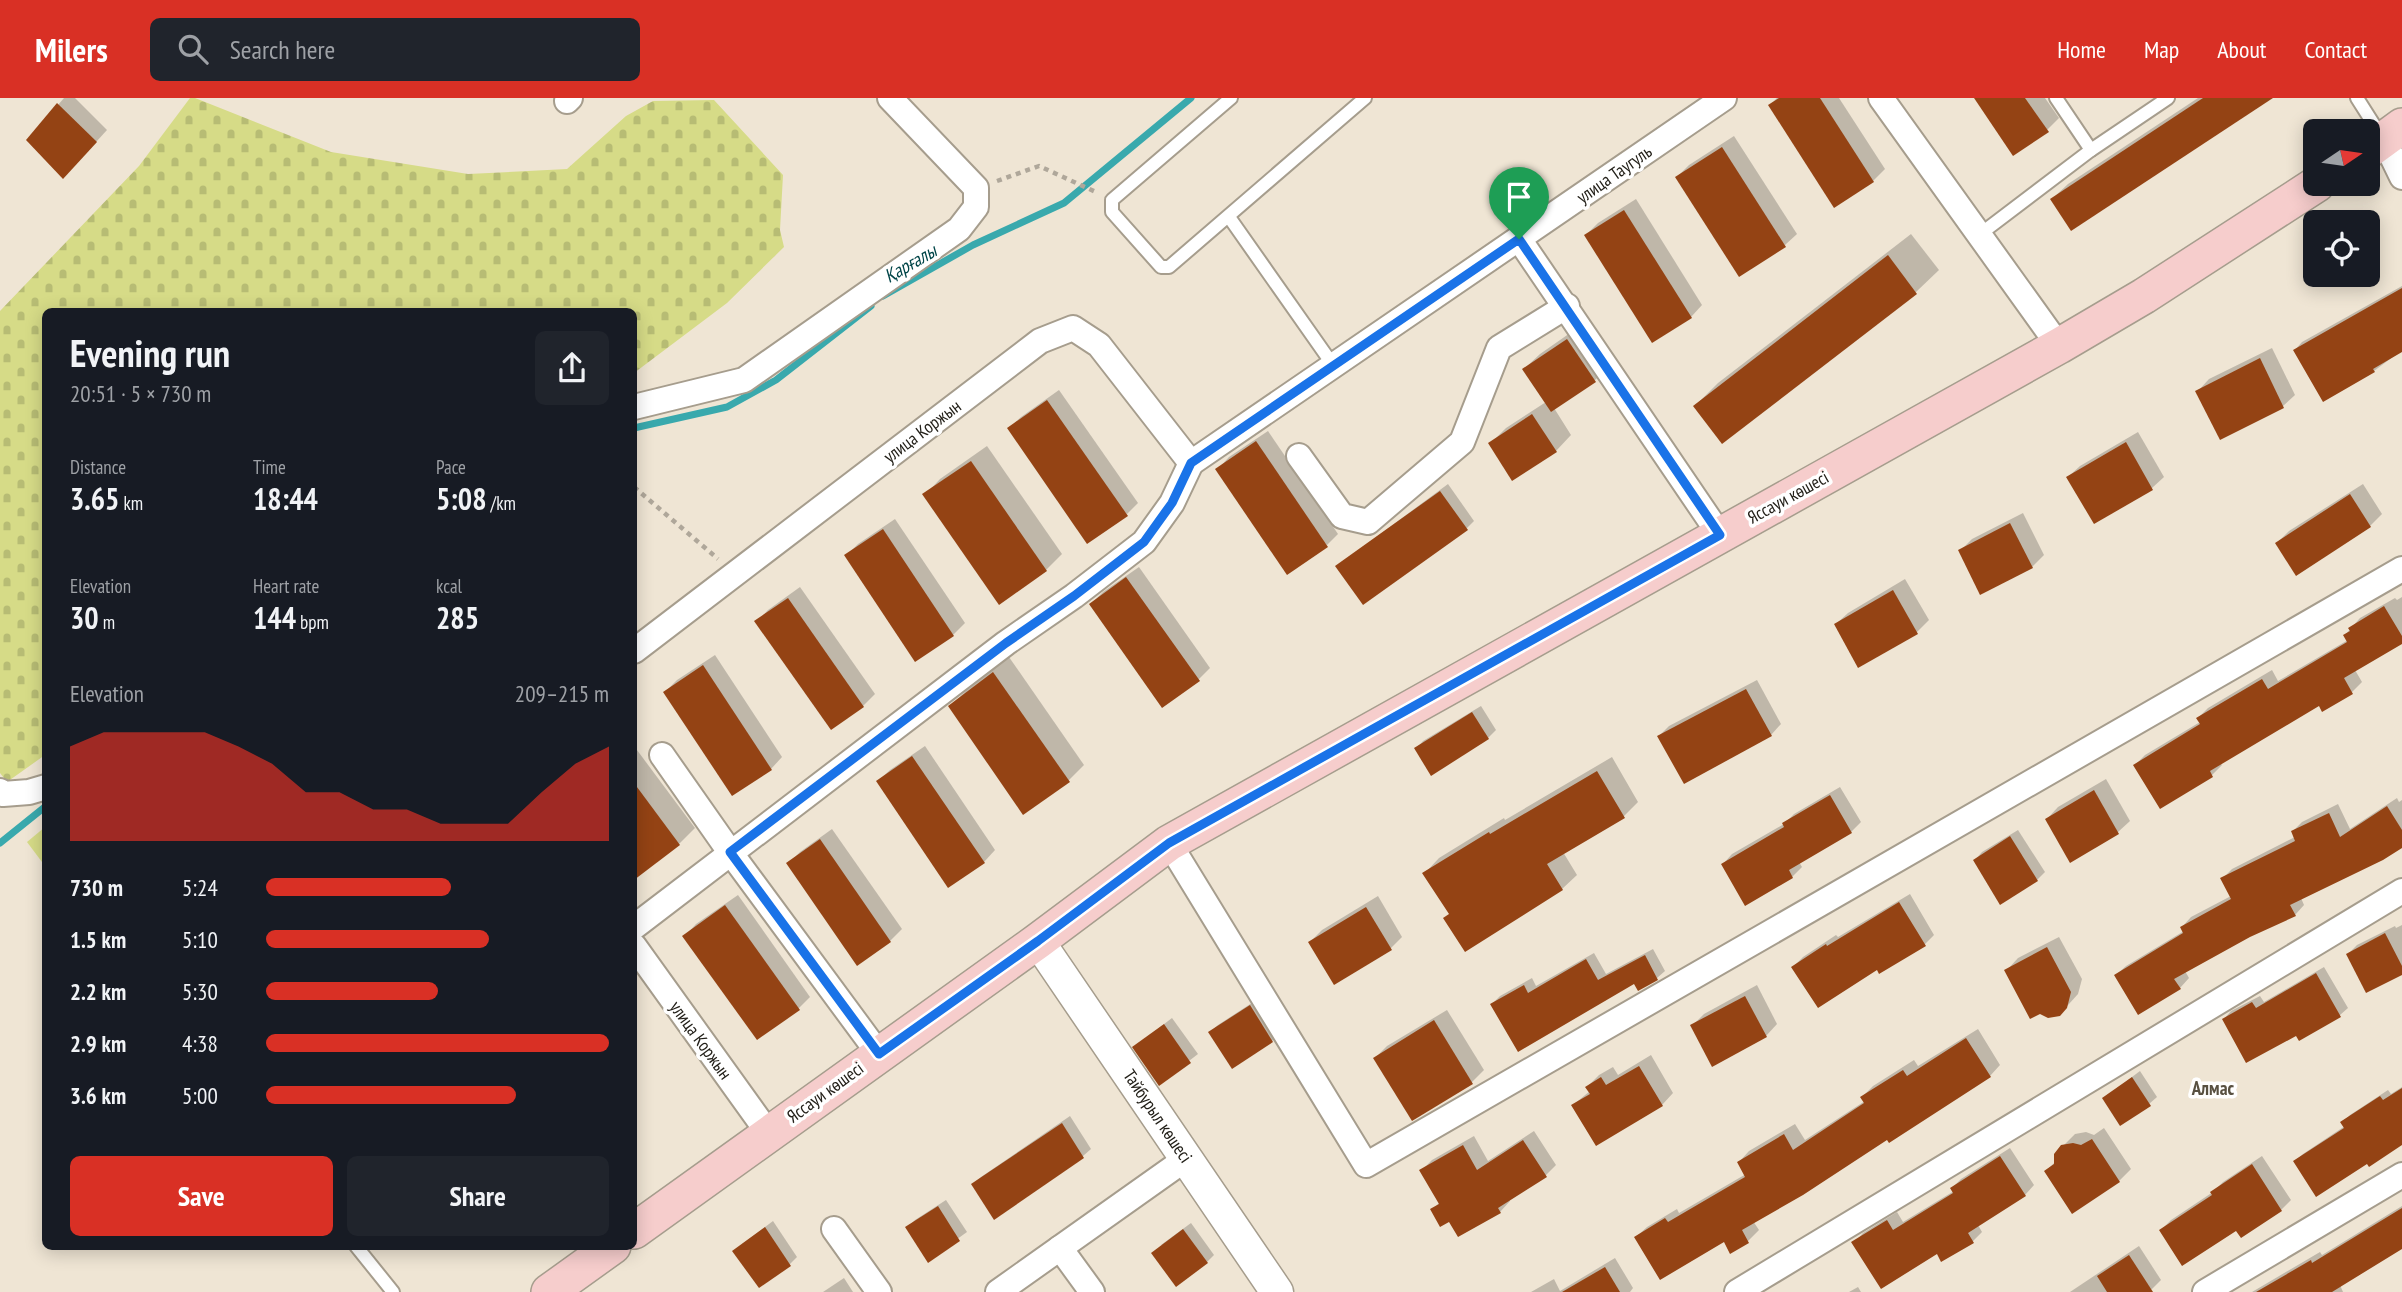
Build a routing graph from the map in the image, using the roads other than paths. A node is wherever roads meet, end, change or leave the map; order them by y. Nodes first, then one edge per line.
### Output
1 (890, 98) edge
2 (1231, 98) edge
3 (1365, 98) edge
4 (1724, 98) edge
5 (1881, 98) edge
6 (2056, 98) edge
7 (2168, 98) edge
8 (2357, 98) edge
9 (2385, 139) edge
10 (2091, 150) junction
11 (2402, 177) edge
12 (2303, 193) edge
13 (1229, 217) junction
14 (1979, 235) junction
15 (1519, 239) junction
16 (1567, 306) junction
17 (2059, 345) junction
18 (1333, 365) junction
19 (637, 406) edge
20 (1299, 456) dead end
21 (1191, 463) junction
22 (1720, 535) junction
23 (2402, 569) edge
24 (637, 649) edge
25 (662, 755) dead end
26 (42, 788) edge
27 (0, 791) edge
28 (1169, 843) junction
29 (730, 852) junction
30 (2402, 891) edge
31 (637, 925) edge
32 (1038, 941) junction
33 (637, 950) edge
34 (879, 1054) junction
35 (769, 1134) junction
36 (1186, 1158) junction
37 (2402, 1175) edge
38 (637, 1229) edge
39 (834, 1229) dead end
40 (1060, 1248) junction
41 (359, 1250) edge
42 (607, 1250) edge
43 (393, 1292) edge
44 (549, 1292) edge
45 (878, 1292) edge
46 (998, 1292) edge
47 (1092, 1292) edge
48 (1277, 1292) edge
49 (1737, 1292) edge
50 (2205, 1292) edge

1 - 19 street
2 - 13 lane
3 - 13 lane
4 - 15 street, улица Таугуль
5 - 14 street
6 - 10 lane
7 - 10 lane
8 - 9 lane
9 - 11 street
10 - 14 lane
12 - 17 main road, Яссауи көшесі
13 - 18 lane
14 - 17 street
15 - 16 street
15 - 18 street, улица Таугуль
16 - 20 street
16 - 22 street
17 - 22 main road, Яссауи көшесі
18 - 21 street, улица Таугуль
21 - 24 street, улица Коржын
21 - 29 street
22 - 28 main road, Яссауи көшесі
23 - 28 street
25 - 29 street
26 - 27 street
28 - 32 main road, Яссауи көшесі
29 - 31 street
29 - 34 street
30 - 49 street
32 - 34 main road, Яссауи көшесі
32 - 36 street, Тайбурыл көшесі
33 - 35 street, улица Коржын
34 - 35 main road, Яссауи көшесі
35 - 38 main road, Яссауи көшесі
36 - 40 street
36 - 48 street, Тайбурыл көшесі
37 - 50 street
39 - 45 street
40 - 46 street
40 - 47 street
41 - 43 lane
42 - 44 main road

